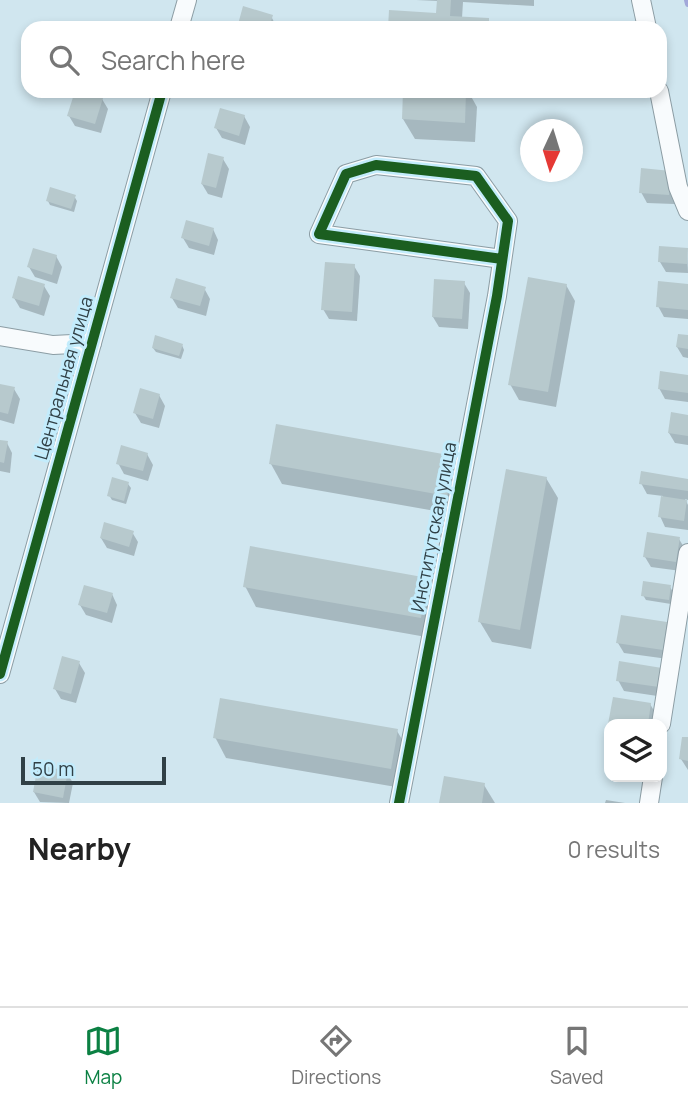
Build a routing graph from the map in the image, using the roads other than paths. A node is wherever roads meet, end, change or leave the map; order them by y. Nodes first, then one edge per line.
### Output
1 (187, 0) edge
2 (641, 0) edge
3 (181, 21) edge
4 (646, 21) edge
5 (160, 98) edge
6 (660, 98) edge
7 (688, 211) edge
8 (502, 259) junction
9 (0, 336) edge
10 (92, 343) junction
11 (688, 553) edge
12 (0, 674) edge
13 (662, 719) edge
14 (652, 782) edge
15 (399, 803) edge
16 (649, 803) edge

1 - 3 street
2 - 4 street
5 - 10 street, Центральная улица
6 - 7 street
8 - 8 street, Институтская улица
8 - 15 street, Институтская улица
9 - 10 street
10 - 12 street, Центральная улица
11 - 13 street
14 - 16 street

